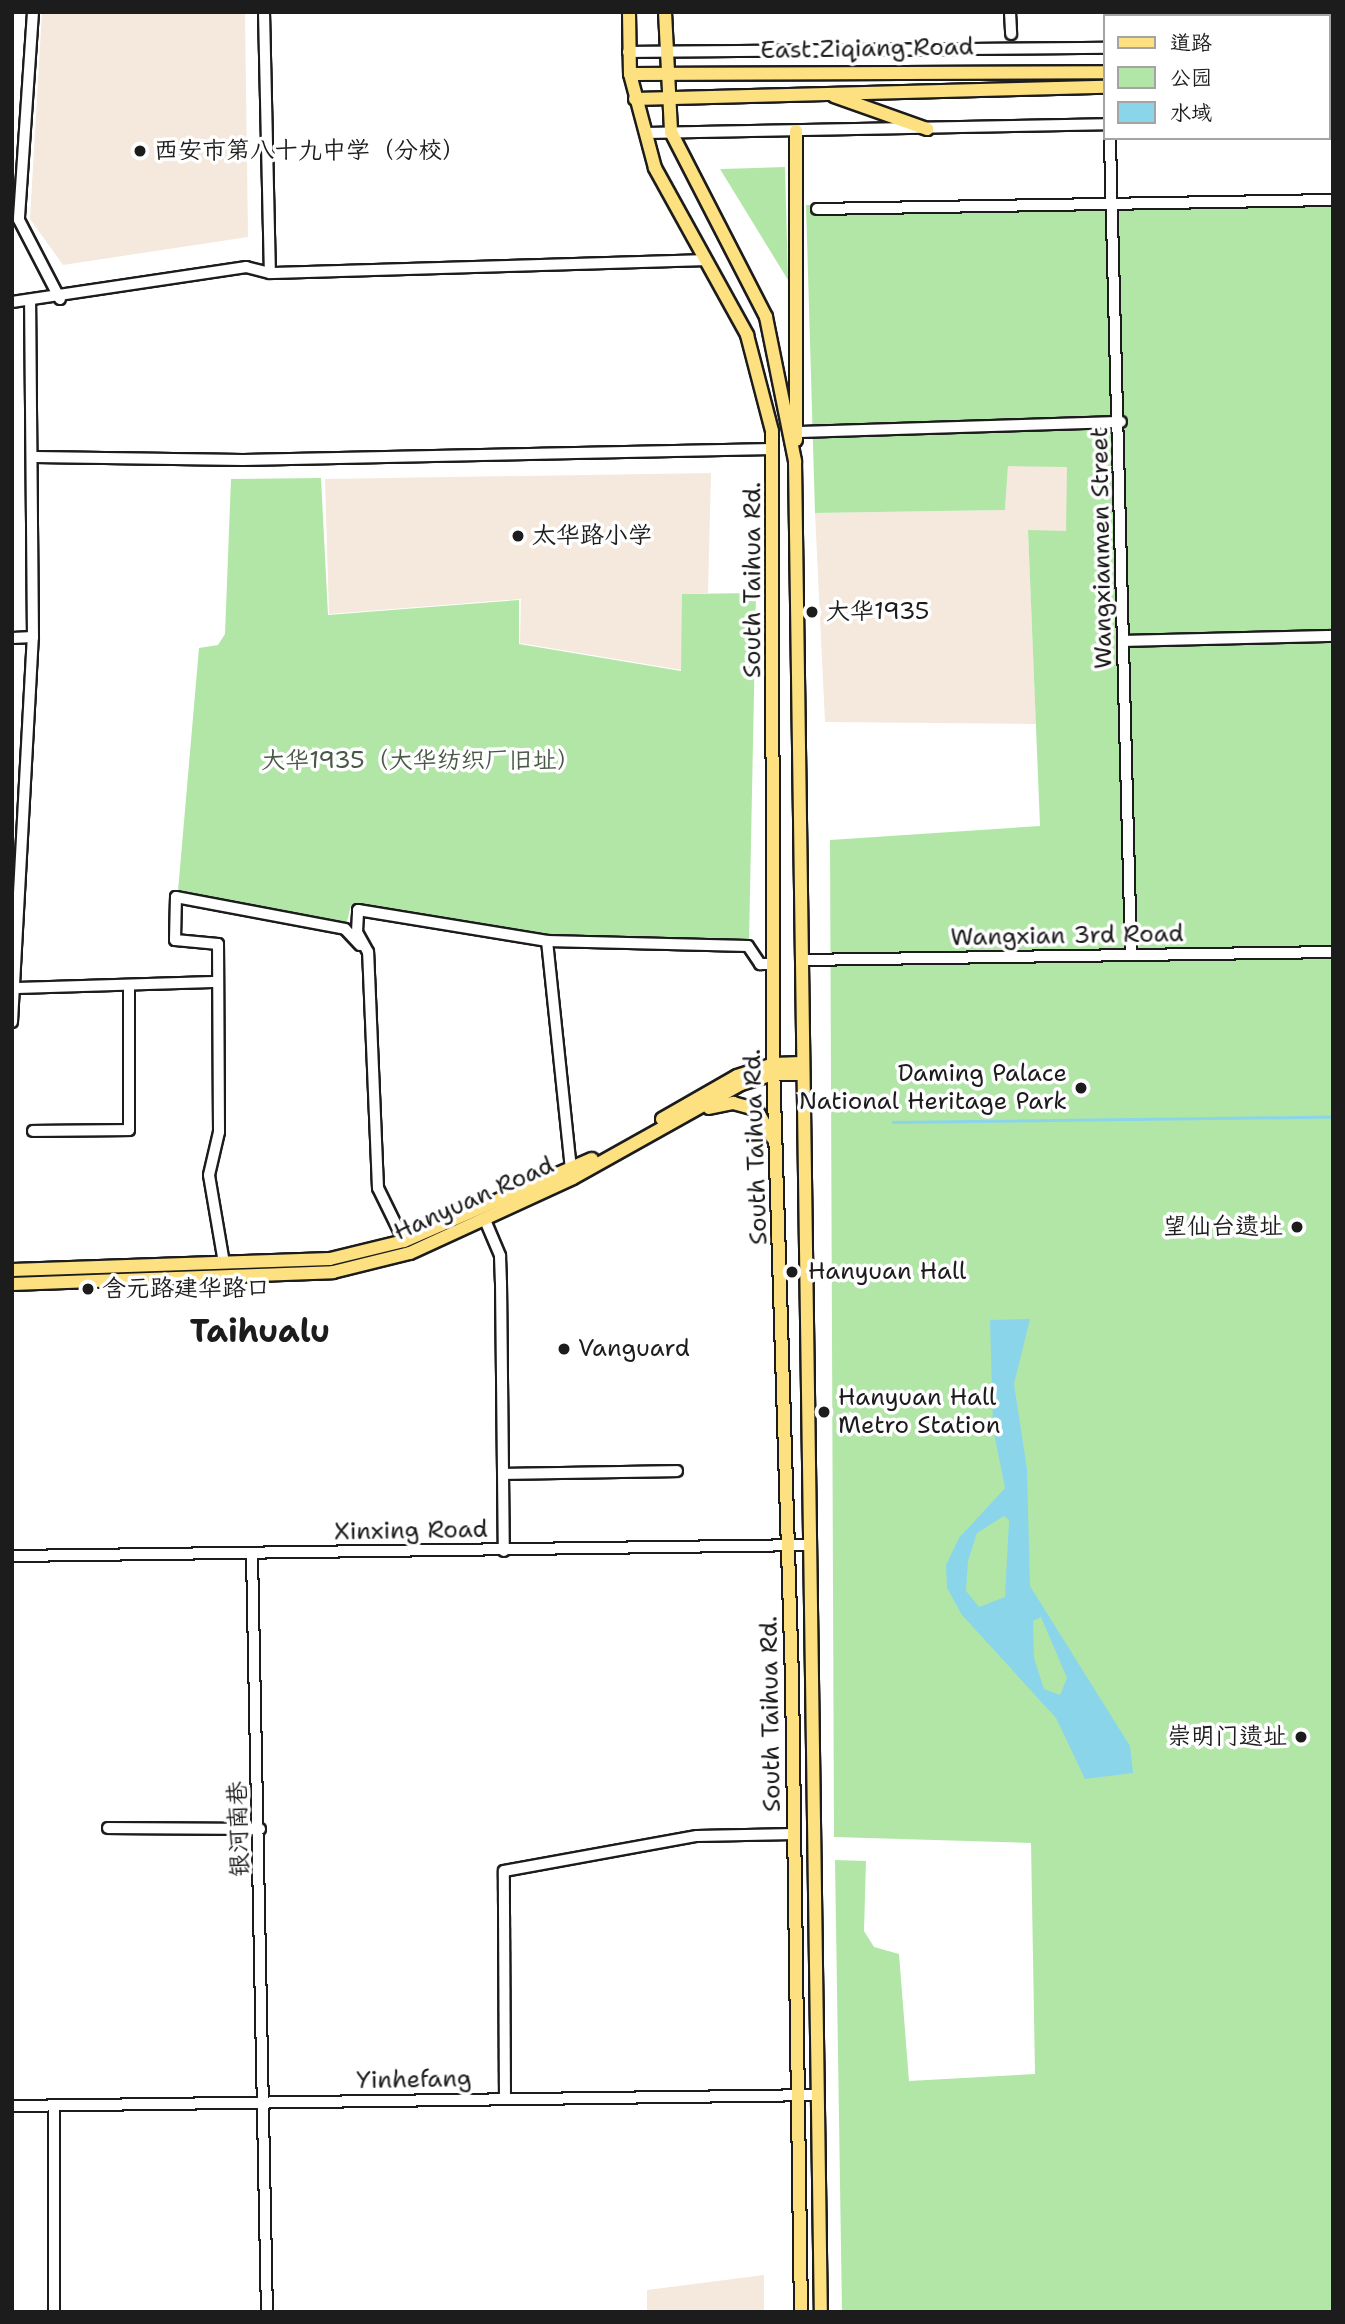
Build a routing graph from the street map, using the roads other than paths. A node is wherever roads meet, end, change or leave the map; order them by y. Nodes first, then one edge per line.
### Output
1 (33, 12) edge
2 (264, 12) edge
3 (629, 12) edge
4 (665, 12) edge
5 (1010, 12) edge
6 (1010, 34) dead end
7 (1104, 48) edge
8 (666, 51) junction
9 (628, 52) junction
10 (1104, 72) edge
11 (666, 73) junction
12 (630, 74) junction
13 (1104, 87) edge
14 (827, 93) junction
15 (666, 98) junction
16 (635, 99) junction
17 (1104, 124) edge
18 (927, 129) junction
19 (796, 131) junction
20 (671, 132) junction
21 (646, 133) junction
22 (1110, 141) dead end
23 (1333, 200) edge
24 (1110, 204) junction
25 (817, 209) dead end
26 (703, 260) junction
27 (270, 273) junction
28 (60, 299) junction
29 (30, 301) junction
30 (12, 302) edge
31 (1121, 422) junction
32 (797, 432) junction
33 (773, 449) junction
34 (35, 457) junction
35 (795, 461) junction
36 (1333, 636) edge
37 (33, 637) junction
38 (12, 639) edge
39 (1126, 641) junction
40 (16, 899) edge
41 (547, 941) junction
42 (368, 952) junction
43 (1333, 952) edge
44 (1131, 954) junction
45 (802, 960) junction
46 (774, 964) junction
47 (216, 982) junction
48 (129, 985) junction
49 (14, 988) junction
50 (12, 1022) edge
51 (774, 1069) junction
52 (802, 1069) junction
53 (682, 1118) junction
54 (33, 1131) dead end
55 (777, 1150) junction
56 (571, 1168) junction
57 (485, 1220) junction
58 (404, 1241) junction
59 (224, 1263) junction
60 (12, 1270) edge
61 (12, 1284) edge
62 (677, 1471) dead end
63 (505, 1474) junction
64 (787, 1545) junction
65 (810, 1545) junction
66 (504, 1551) junction
67 (253, 1553) junction
68 (12, 1556) edge
69 (108, 1828) dead end
70 (260, 1829) junction
71 (794, 1834) junction
72 (798, 2095) junction
73 (816, 2095) junction
74 (505, 2099) junction
75 (264, 2103) junction
76 (54, 2105) junction
77 (12, 2106) edge
78 (54, 2312) edge
79 (267, 2312) edge
80 (801, 2312) edge
81 (821, 2312) edge

1 - 28 street
2 - 27 street
3 - 9 main road, South Taihua Rd.
4 - 8 main road, South Taihua Rd.
5 - 6 street
7 - 8 street
8 - 9 street
8 - 11 main road, South Taihua Rd.
9 - 12 main road, South Taihua Rd.
10 - 11 main road, East Ziqiang Road
11 - 12 main road, East Ziqiang Road
11 - 15 main road, South Taihua Rd.
12 - 16 main road, South Taihua Rd.
13 - 14 main road, East Ziqiang Road
14 - 15 main road, East Ziqiang Road
14 - 18 main road
15 - 16 main road, East Ziqiang Road
15 - 20 main road, South Taihua Rd.
16 - 21 main road, South Taihua Rd.
17 - 18 street
18 - 19 street
19 - 20 street
19 - 32 main road
20 - 21 street
20 - 35 main road, South Taihua Rd.
21 - 26 main road, South Taihua Rd.
22 - 24 street, Wangxianmen Street
23 - 24 street
24 - 25 street
24 - 31 street, Wangxianmen Street
26 - 27 street
26 - 33 main road, South Taihua Rd.
27 - 28 street
28 - 29 street
29 - 30 street
29 - 34 street
31 - 32 street
31 - 39 street, Wangxianmen Street
32 - 35 main road
33 - 34 street
33 - 46 main road, South Taihua Rd.
34 - 37 street
35 - 45 main road, South Taihua Rd.
36 - 39 street
37 - 38 street
37 - 40 street
39 - 44 street, Wangxianmen Street
40 - 49 street
41 - 42 street
41 - 46 street
41 - 56 street
42 - 47 street
42 - 58 street
43 - 44 street, Wangxian 3rd Road
44 - 45 street, Wangxian 3rd Road
45 - 52 main road, South Taihua Rd.
46 - 51 main road, South Taihua Rd.
47 - 48 street
47 - 59 street
48 - 49 street
48 - 54 street
49 - 50 street
51 - 52 main road, Hanyuan Road
51 - 53 main road, Hanyuan Road
51 - 55 main road, South Taihua Rd.
51 - 56 main road, Hanyuan Road
52 - 65 main road, South Taihua Rd.
53 - 55 main road
53 - 57 main road, Hanyuan Road
55 - 64 main road, South Taihua Rd.
56 - 58 main road, Hanyuan Road
57 - 61 main road, Hanyuan Road
57 - 63 street
58 - 59 main road, Hanyuan Road
59 - 60 main road, Hanyuan Road
62 - 63 street
63 - 66 street
64 - 65 street, Xinxing Road
64 - 66 street, Xinxing Road
64 - 71 main road, South Taihua Rd.
65 - 73 main road, South Taihua Rd.
66 - 67 street, Xinxing Road
67 - 68 street, Xinxing Road
67 - 70 street, 银河南巷
69 - 70 street
70 - 75 street, 银河南巷
71 - 72 main road, South Taihua Rd.
71 - 74 street
72 - 73 street, Yinhefang
72 - 74 street, Yinhefang
72 - 80 main road, South Taihua Rd.
73 - 81 main road, South Taihua Rd.
74 - 75 street, Yinhefang
75 - 76 street, Yinhefang
75 - 79 street, 银河南巷
76 - 77 street, Yinhefang
76 - 78 street

